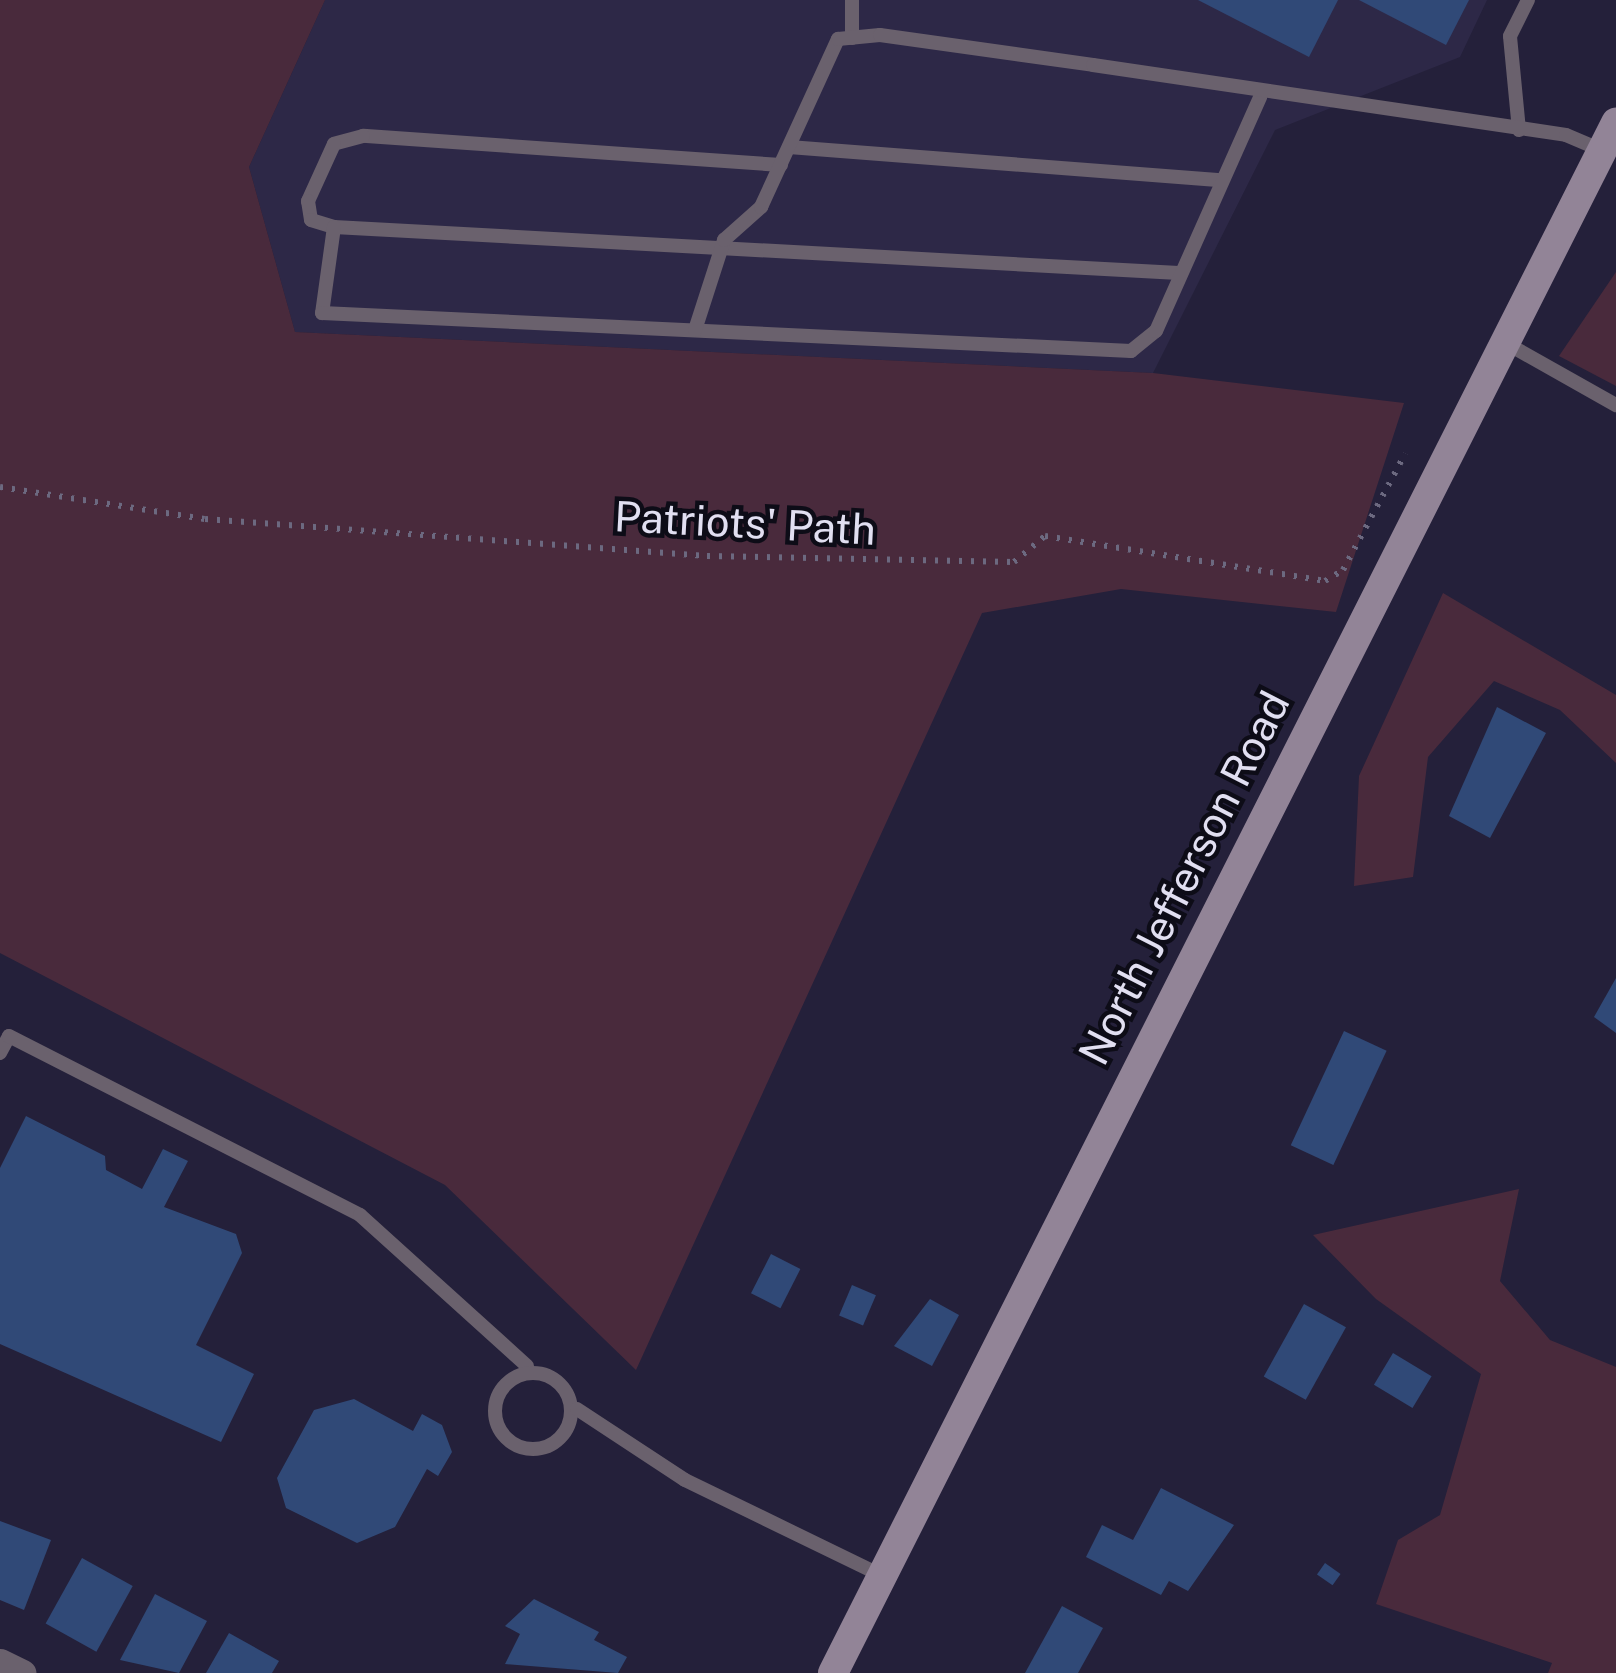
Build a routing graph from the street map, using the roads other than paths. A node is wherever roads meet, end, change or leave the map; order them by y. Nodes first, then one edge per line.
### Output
1 (852, 0) edge
2 (1528, 0) edge
3 (852, 38) junction
4 (1260, 97) junction
5 (1519, 130) junction
6 (1609, 137) edge
7 (789, 147) junction
8 (781, 165) junction
9 (1221, 180) junction
10 (334, 227) junction
11 (724, 240) junction
12 (1176, 278) junction
13 (695, 330) junction
14 (1504, 342) junction
15 (1616, 405) edge
16 (4, 1034) edge
17 (0, 1053) edge
18 (526, 1366) junction
19 (578, 1409) junction
20 (880, 1575) junction
21 (0, 1661) edge
22 (22, 1673) edge
23 (832, 1673) edge

1 - 3 lane
2 - 5 lane
3 - 4 lane
3 - 7 lane
4 - 5 lane
4 - 9 lane
5 - 6 lane
6 - 14 street, North Jefferson Road
7 - 8 lane
7 - 9 lane
8 - 10 lane
8 - 11 lane
9 - 12 lane
10 - 11 lane
10 - 13 lane
11 - 12 lane
11 - 13 lane
12 - 13 lane
14 - 15 lane
14 - 20 street, North Jefferson Road
16 - 17 lane
16 - 18 lane
18 - 19 lane
18 - 19 lane
19 - 20 lane
20 - 23 street, North Jefferson Road
21 - 22 street

